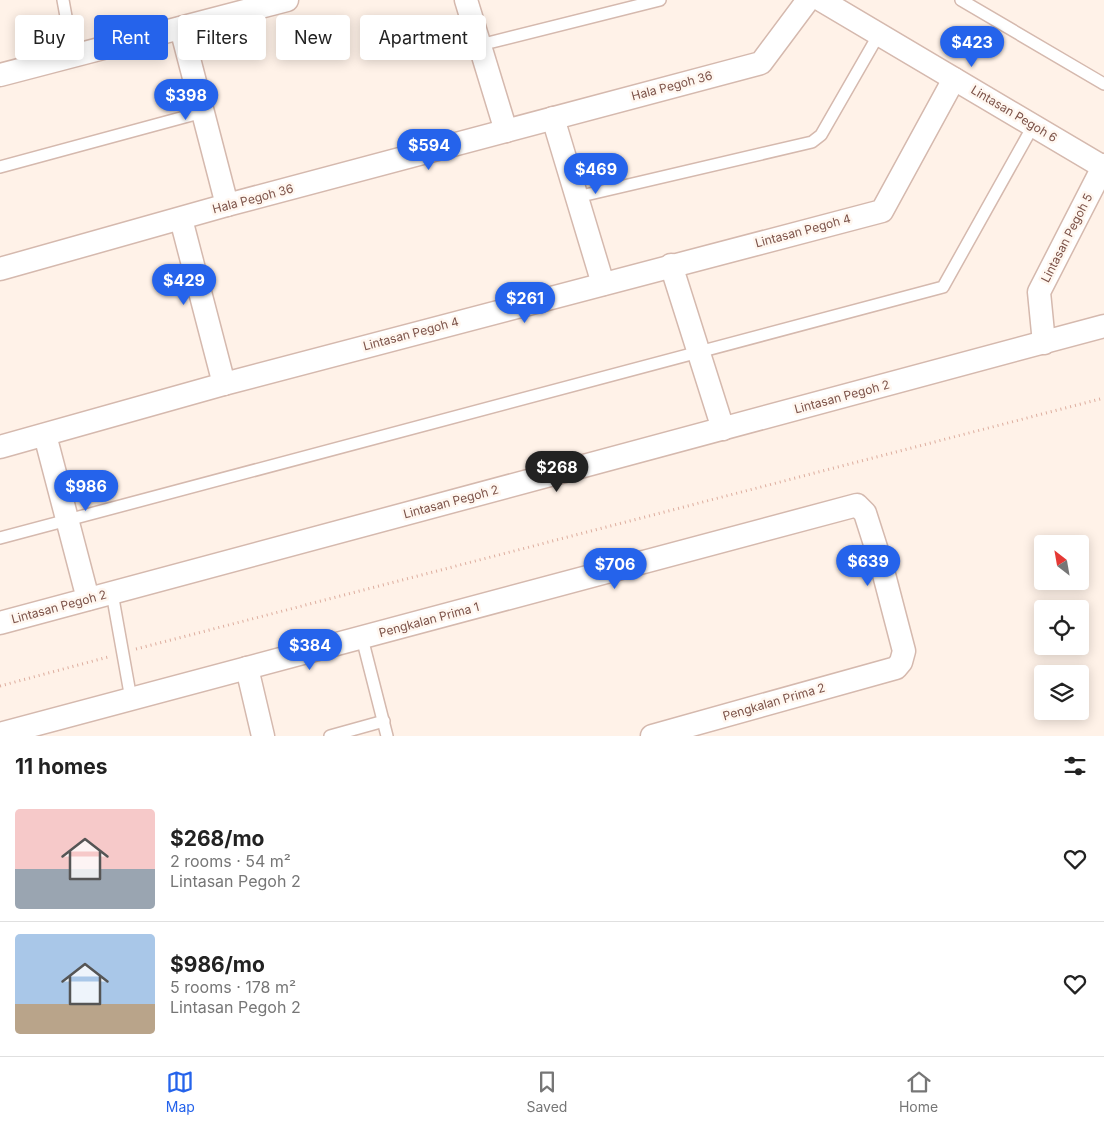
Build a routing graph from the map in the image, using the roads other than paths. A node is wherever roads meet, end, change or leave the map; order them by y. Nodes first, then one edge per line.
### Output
1 (63, 0) edge
2 (287, 0) edge
3 (466, 0) edge
4 (660, 0) edge
5 (808, 0) edge
6 (821, 0) edge
7 (961, 0) edge
8 (66, 15) edge
9 (230, 15) edge
10 (471, 15) edge
11 (178, 29) edge
12 (879, 34) junction
13 (486, 43) edge
14 (84, 52) edge
15 (55, 60) edge
16 (189, 60) edge
17 (485, 60) edge
18 (0, 75) edge
19 (954, 79) junction
20 (1104, 84) edge
21 (203, 112) junction
22 (553, 118) junction
23 (1032, 126) junction
24 (506, 131) junction
25 (1103, 166) edge
26 (0, 167) edge
27 (577, 197) junction
28 (227, 205) junction
29 (180, 219) junction
30 (671, 266) junction
31 (0, 269) edge
32 (603, 284) junction
33 (1104, 326) edge
34 (1044, 343) junction
35 (698, 351) junction
36 (224, 384) junction
37 (723, 429) junction
38 (45, 435) junction
39 (0, 447) edge
40 (68, 519) junction
41 (0, 538) edge
42 (112, 593) junction
43 (88, 599) junction
44 (0, 623) edge
45 (362, 638) junction
46 (247, 668) junction
47 (896, 668) joint
48 (131, 699) junction
49 (384, 721) junction
50 (0, 734) edge
51 (263, 736) edge
52 (330, 736) edge
53 (388, 736) edge
54 (652, 736) edge

1 - 8 lane
2 - 9 street
3 - 10 street
4 - 13 lane
5 - 22 street, Hala Pegoh 36
6 - 12 street, Lintasan Pegoh 6
7 - 20 lane
11 - 14 street
12 - 19 street, Lintasan Pegoh 6
12 - 27 lane
15 - 18 street
16 - 21 street
17 - 24 street
19 - 23 street, Lintasan Pegoh 6
19 - 30 street, Lintasan Pegoh 4
21 - 26 lane
21 - 28 street
22 - 24 street, Hala Pegoh 36
22 - 27 street
23 - 25 street, Lintasan Pegoh 6
23 - 35 lane
24 - 28 street, Hala Pegoh 36
25 - 34 street, Lintasan Pegoh 5
27 - 32 street
28 - 29 street, Hala Pegoh 36
29 - 31 street, Hala Pegoh 36
29 - 36 street
30 - 32 street, Lintasan Pegoh 4
30 - 35 street
32 - 36 street, Lintasan Pegoh 4
33 - 34 street, Lintasan Pegoh 2
34 - 37 street, Lintasan Pegoh 2
35 - 37 street
35 - 40 lane
36 - 38 street, Lintasan Pegoh 4
37 - 42 street, Lintasan Pegoh 2
38 - 39 street, Lintasan Pegoh 4
38 - 40 street
40 - 41 lane
40 - 43 street
42 - 43 street, Lintasan Pegoh 2
42 - 48 lane
43 - 44 street, Lintasan Pegoh 2
45 - 46 street, Pengkalan Prima 1
45 - 47 street, Pengkalan Prima 1
45 - 49 lane
46 - 48 street, Pengkalan Prima 1
46 - 51 street
47 - 54 street, Pengkalan Prima 2
48 - 50 street, Pengkalan Prima 1
49 - 52 lane
49 - 53 lane

